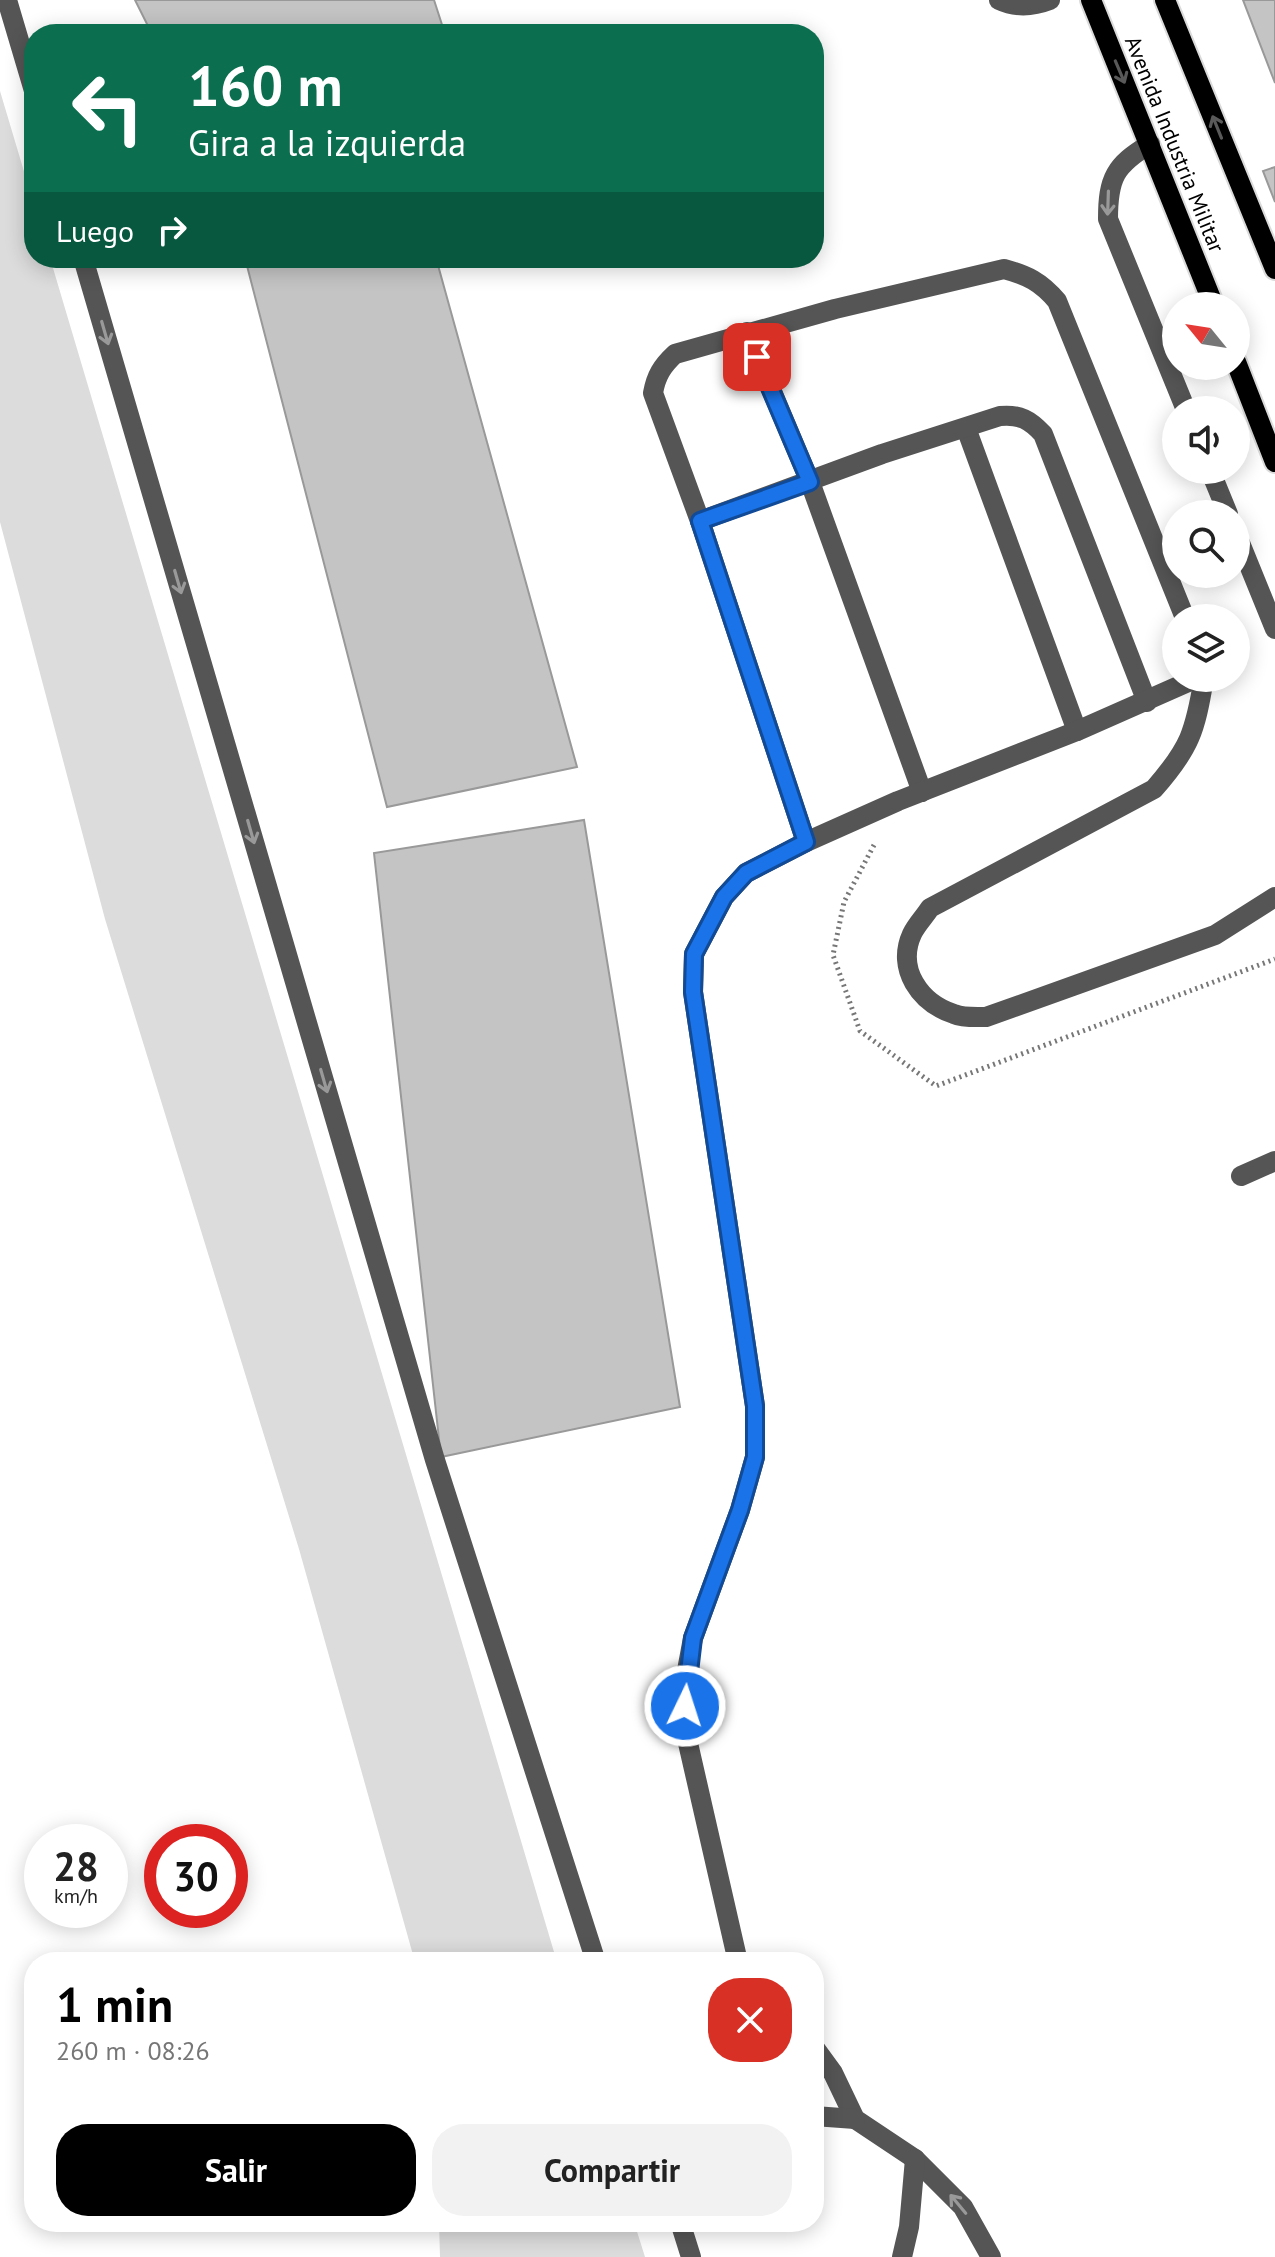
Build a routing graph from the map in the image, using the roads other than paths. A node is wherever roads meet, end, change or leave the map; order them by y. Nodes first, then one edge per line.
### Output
1 (7, 0) edge
2 (999, 0) edge
3 (1050, 0) edge
4 (1091, 0) edge
5 (1165, 0) edge
6 (24, 57) edge
7 (1150, 144) junction
8 (86, 268) edge
9 (1275, 269) edge
10 (1208, 292) edge
11 (747, 332) junction
12 (1243, 380) edge
13 (1180, 396) edge
14 (966, 428) junction
15 (1275, 462) edge
16 (810, 482) junction
17 (700, 521) junction
18 (1250, 567) edge
19 (1179, 604) edge
20 (1275, 629) edge
21 (1168, 692) edge
22 (1202, 692) edge
23 (1147, 702) junction
24 (1077, 731) junction
25 (922, 792) junction
26 (806, 842) junction
27 (1275, 897) edge
28 (1275, 1161) edge
29 (1241, 1176) dead end
30 (593, 1952) edge
31 (736, 1952) edge
32 (824, 2061) edge
33 (824, 2117) edge
34 (855, 2119) junction
35 (915, 2159) junction
36 (683, 2232) edge
37 (691, 2257) edge
38 (902, 2257) edge
39 (991, 2257) edge

1 - 6 street
2 - 3 street
4 -> 7 main road, Avenida Industria Militar
9 -> 5 main road, Avenida Industria Militar
7 - 10 main road, Avenida Industria Militar
7 -> 13 street
8 -> 30 street
11 - 16 street
11 - 17 street
11 - 19 street
12 - 15 main road
14 - 16 street
14 - 23 street
14 - 24 street
16 - 17 street
16 - 25 street
17 - 26 street
18 - 20 street
21 - 23 street
22 - 27 street
23 - 24 street
24 - 25 street
25 - 26 street
26 - 31 street
28 - 29 street
32 - 34 street
33 - 34 street
34 - 35 street
35 - 38 street
39 -> 35 street
36 - 37 street

